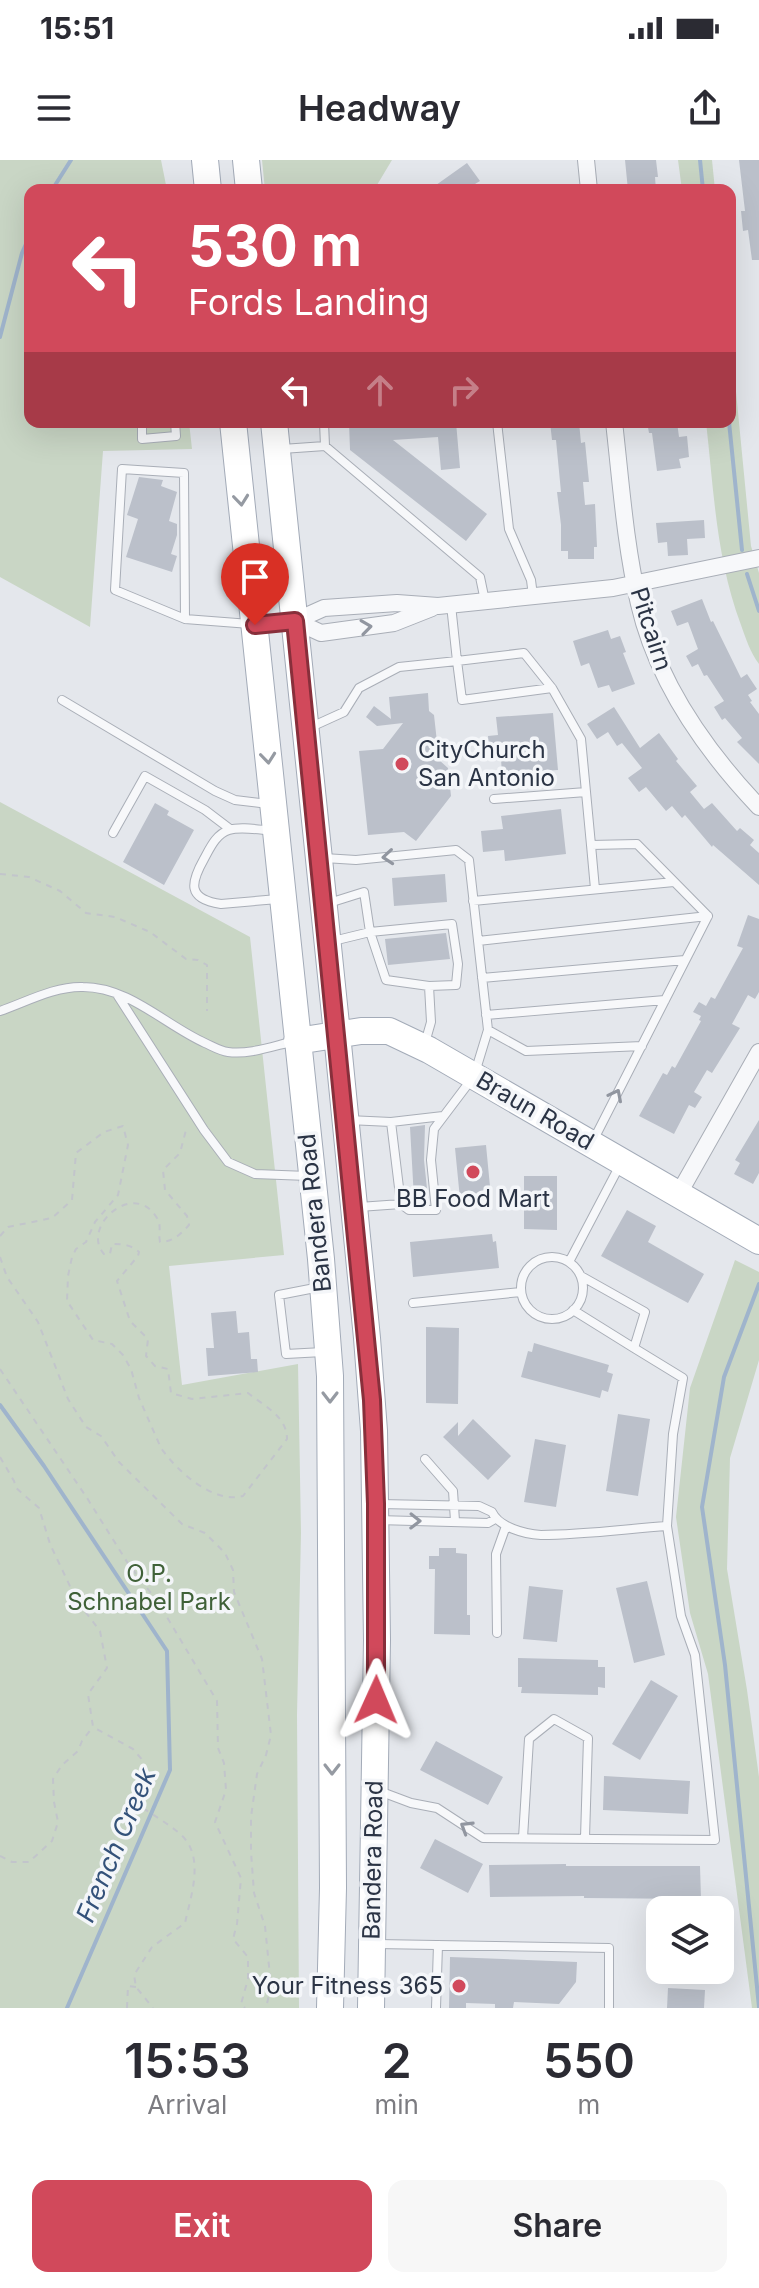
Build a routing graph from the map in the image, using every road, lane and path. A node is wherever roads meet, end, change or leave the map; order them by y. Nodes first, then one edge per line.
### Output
1 (205, 160) edge
2 (246, 160) edge
3 (586, 160) edge
4 (207, 184) edge
5 (248, 184) edge
6 (588, 184) edge
7 (142, 428) edge
8 (175, 428) edge
9 (234, 428) edge
10 (275, 428) edge
11 (324, 428) edge
12 (498, 428) edge
13 (615, 428) edge
14 (325, 446) junction
15 (277, 449) junction
16 (759, 558) edge
17 (635, 584) junction
18 (533, 596) junction
19 (485, 601) junction
20 (444, 606) junction
21 (185, 619) junction
22 (295, 621) junction
23 (255, 625) junction
24 (457, 661) junction
25 (552, 688) junction
26 (62, 700) dead end
27 (306, 729) junction
28 (586, 792) junction
29 (494, 799) dead end
30 (273, 804) junction
31 (759, 807) edge
32 (230, 829) junction
33 (276, 831) junction
34 (113, 833) dead end
35 (591, 845) junction
36 (319, 858) junction
37 (0, 874) edge
38 (674, 882) junction
39 (595, 889) junction
40 (283, 899) junction
41 (473, 901) junction
42 (324, 905) junction
43 (708, 916) junction
44 (370, 932) junction
45 (478, 941) junction
46 (328, 942) junction
47 (685, 960) junction
48 (482, 978) junction
49 (429, 986) junction
50 (117, 995) junction
51 (665, 1000) junction
52 (0, 1011) edge
53 (207, 1011) dead end
54 (486, 1015) junction
55 (488, 1030) junction
56 (337, 1034) junction
57 (297, 1041) junction
58 (642, 1046) junction
59 (424, 1047) junction
60 (759, 1052) edge
61 (474, 1076) junction
62 (191, 1110) junction
63 (443, 1116) junction
64 (346, 1119) junction
65 (391, 1122) junction
66 (591, 1144) junction
67 (621, 1162) junction
68 (312, 1177) junction
69 (678, 1195) junction
70 (401, 1204) junction
71 (355, 1208) junction
72 (0, 1236) edge
73 (759, 1241) edge
74 (0, 1257) edge
75 (569, 1262) junction
76 (581, 1276) junction
77 (323, 1287) junction
78 (521, 1292) junction
79 (413, 1303) dead end
80 (573, 1310) junction
81 (634, 1348) junction
82 (328, 1352) junction
83 (0, 1369) edge
84 (0, 1457) edge
85 (425, 1459) dead end
86 (454, 1504) junction
87 (376, 1512) junction
88 (495, 1519) junction
89 (455, 1521) junction
90 (506, 1526) junction
91 (667, 1526) junction
92 (497, 1633) dead end
93 (93, 1727) junction
94 (374, 1790) junction
95 (523, 1838) junction
96 (585, 1838) junction
97 (0, 1856) edge
98 (372, 1944) junction
99 (438, 1945) junction
100 (136, 1987) junction
101 (127, 2008) edge
102 (153, 2008) edge
103 (245, 2008) edge
104 (266, 2008) edge
105 (330, 2008) edge
106 (371, 2008) edge
107 (436, 2008) edge
108 (609, 2008) edge

1 - 4 main road
2 - 5 main road
3 - 6 street
7 - 8 lane
9 -> 23 main road, Bandera Road
10 - 15 main road, Bandera Road
11 - 14 lane
12 - 18 lane
13 - 17 street, Pitcairn
14 - 15 lane
14 - 19 lane
15 - 22 main road, Bandera Road
16 - 17 street
17 - 18 street
17 - 31 street, Pitcairn
18 - 19 street
19 - 20 street
20 - 22 street
22 -> 20 street
20 - 24 lane
21 - 21 lane
21 - 23 lane
22 - 23 street
22 - 27 main road, Bandera Road
23 -> 30 main road, Bandera Road
24 - 25 lane
24 - 25 lane
24 - 27 lane
25 - 28 lane
26 - 30 lane
27 - 36 main road, Bandera Road
28 - 29 lane
28 - 35 lane
30 - 33 main road, Bandera Road
32 - 33 lane
32 - 34 lane
32 - 40 lane
33 - 40 main road, Bandera Road
35 - 38 lane
35 - 39 lane
41 -> 36 lane
36 - 42 main road, Bandera Road
37 - 53 path
38 - 39 lane
38 - 43 lane
39 - 41 lane
40 - 57 main road, Bandera Road
41 - 45 lane
42 - 44 lane
42 - 46 main road, Bandera Road
43 - 45 lane
43 - 47 lane
44 - 46 lane
44 - 49 lane
44 - 49 lane
45 - 48 lane
46 - 56 main road, Bandera Road
47 - 48 lane
47 - 51 lane
48 - 54 lane
49 - 59 lane
50 - 52 lane
50 - 57 lane
50 - 62 lane
51 - 54 lane
51 - 58 lane
54 - 55 lane
55 - 58 lane
55 - 61 lane
56 - 57 main road, Braun Road
56 - 59 main road, Braun Road
56 - 64 main road, Bandera Road
57 - 68 main road, Bandera Road
66 -> 58 lane
59 - 61 main road, Braun Road
60 - 69 street
61 - 63 lane
61 - 66 main road, Braun Road
62 - 68 lane
62 - 72 path
63 - 65 lane
63 - 70 lane
64 - 65 lane
64 - 71 main road, Bandera Road
65 - 70 lane
66 - 67 main road, Braun Road
67 - 69 main road, Braun Road
67 - 75 lane
68 - 77 main road, Bandera Road
69 - 73 main road, Braun Road
70 - 71 lane
71 - 87 main road, Bandera Road
74 - 104 path
75 - 76 lane
75 - 78 lane
76 - 80 lane
76 - 81 lane
77 - 82 main road, Bandera Road
77 - 82 lane
78 - 79 lane
78 - 80 lane
80 - 81 lane
81 - 91 lane
82 -> 105 main road, Bandera Road
83 - 103 path
84 - 93 path
85 - 86 lane
86 - 87 lane
86 - 88 lane
86 - 89 lane
87 -> 89 lane
87 - 94 main road, Bandera Road
88 - 89 lane
88 - 90 lane
90 - 91 lane
90 - 92 lane
91 - 96 lane
93 - 97 path
93 - 100 path
95 -> 94 lane
94 - 98 main road, Bandera Road
95 - 96 lane
95 - 96 lane
98 - 99 lane
98 - 106 main road, Bandera Road
99 - 107 lane
99 - 108 lane
100 - 101 path
100 - 102 path

